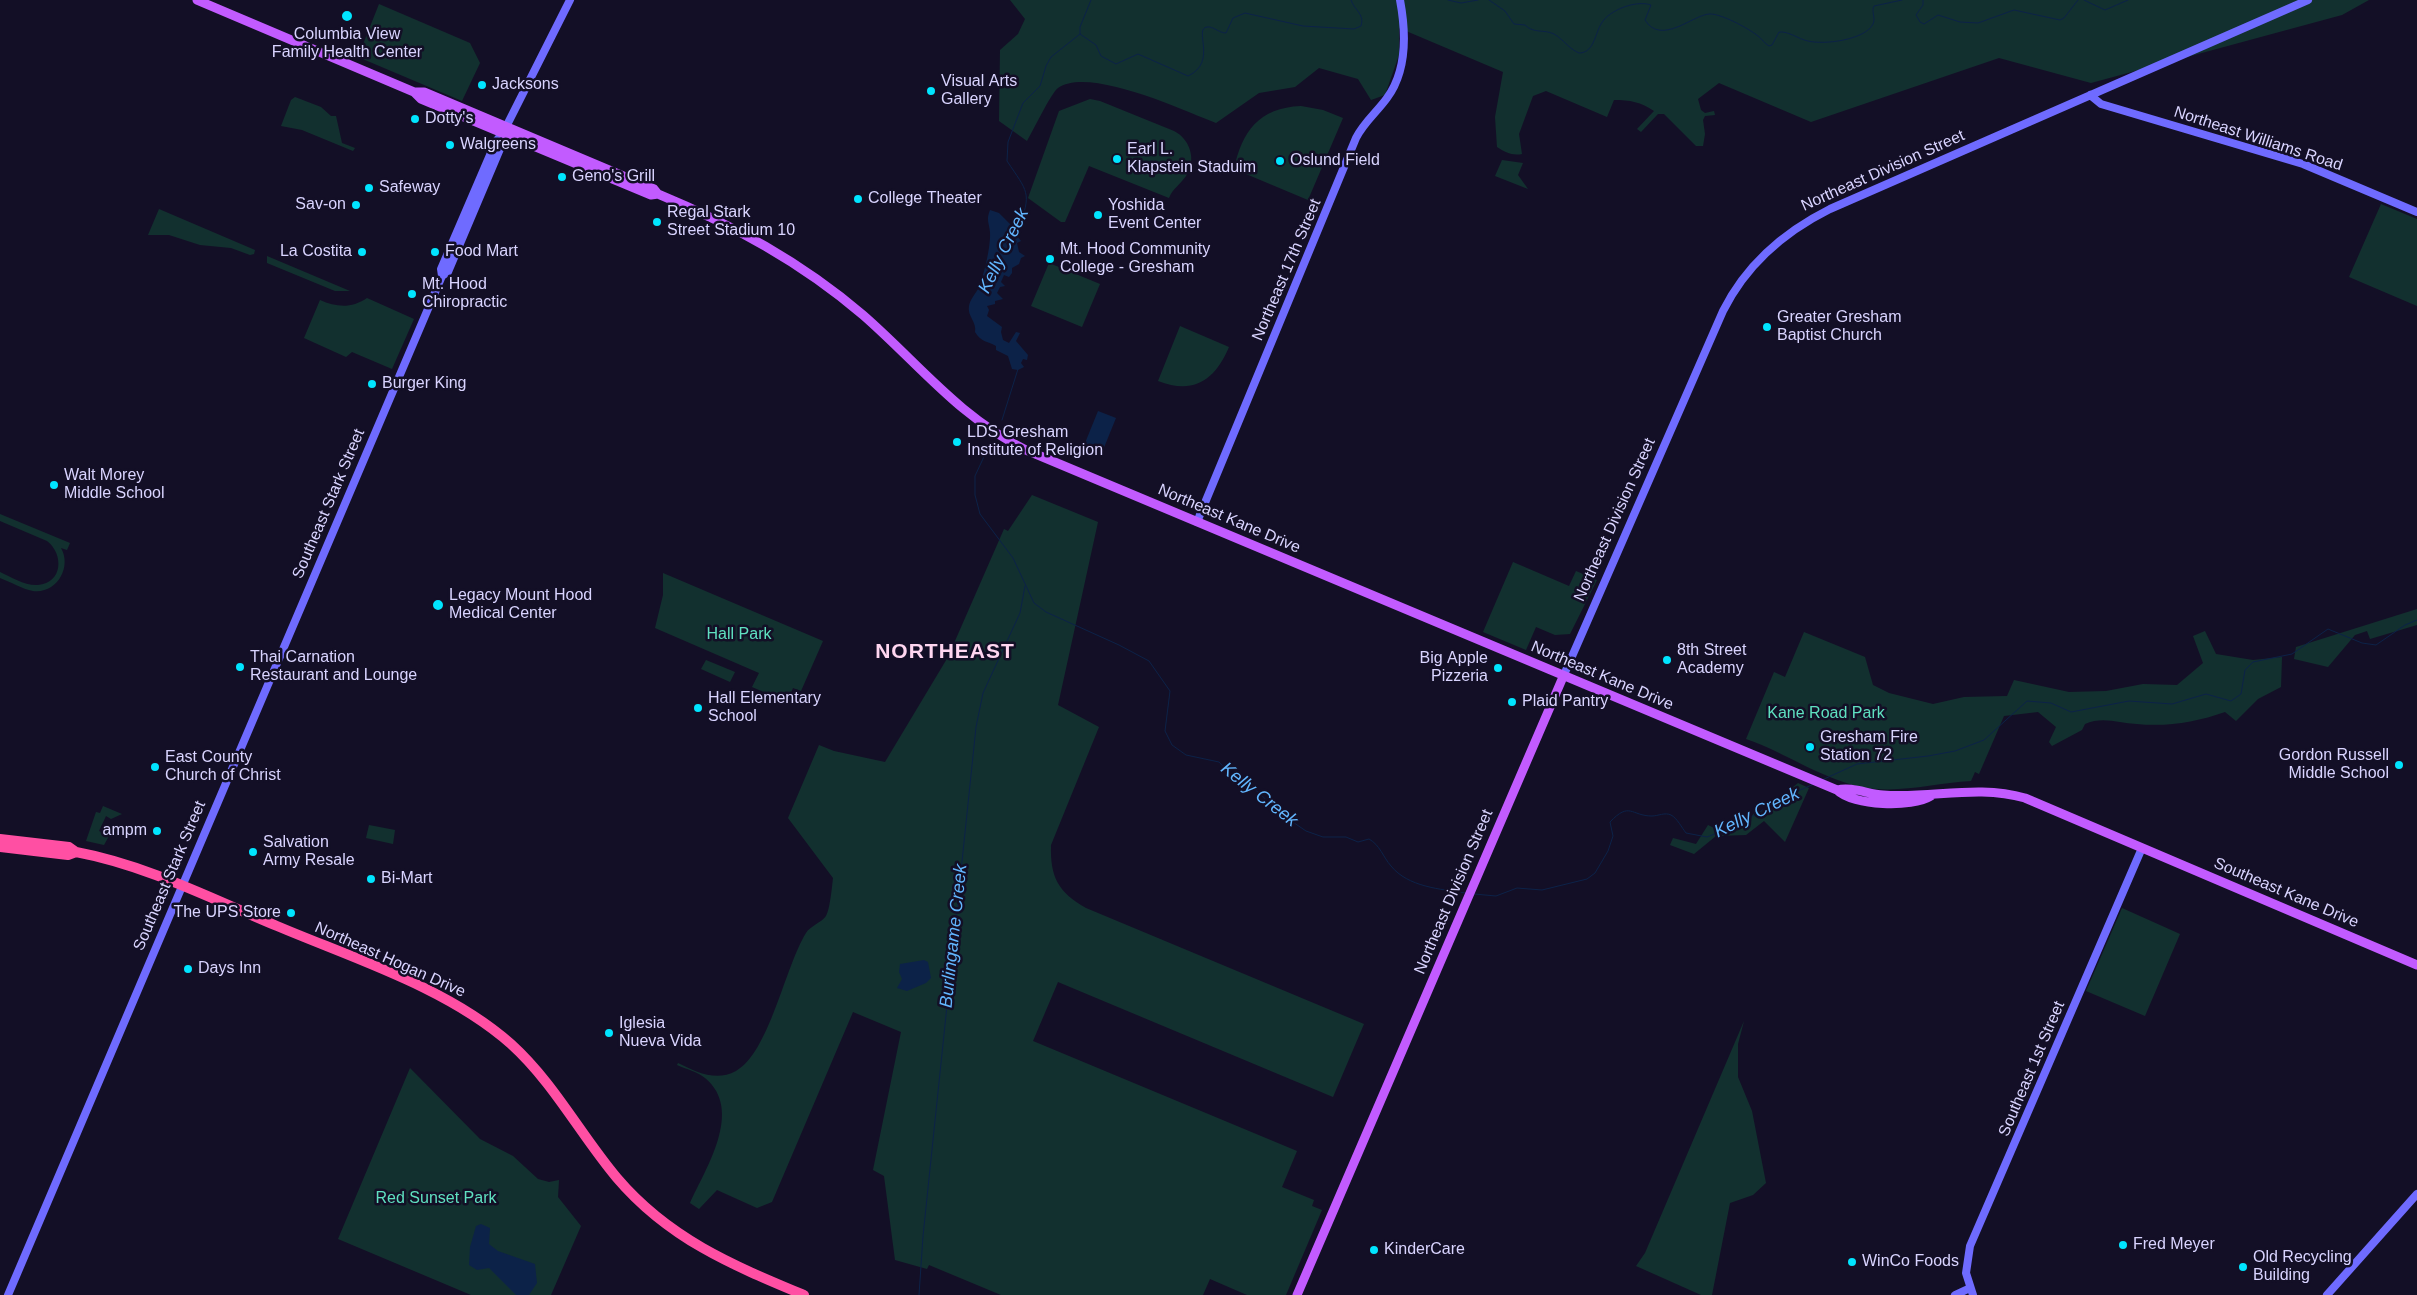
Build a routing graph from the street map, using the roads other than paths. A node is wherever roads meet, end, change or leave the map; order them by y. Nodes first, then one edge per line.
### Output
1 (197, 0) edge
2 (570, 0) edge
3 (1400, 0) edge
4 (2308, 0) edge
5 (2090, 95) junction
6 (504, 131) junction
7 (639, 182) junction
8 (626, 186) junction
9 (658, 194) junction
10 (2417, 212) edge
11 (1197, 522) junction
12 (1563, 677) junction
13 (0, 839) edge
14 (0, 847) edge
15 (2142, 848) junction
16 (76, 852) junction
17 (182, 887) junction
18 (2417, 965) edge
19 (2417, 1194) edge
20 (1972, 1292) edge
21 (8, 1295) edge
22 (804, 1295) edge
23 (1297, 1295) edge
24 (1955, 1295) edge
25 (2327, 1295) edge

1 - 6 main road
2 - 6 street, Southeast Stark Street
3 - 11 street, Northeast 17th Street
4 - 5 street, Northeast Division Street
5 - 10 street, Northeast Williams Road
5 - 12 street, Northeast Division Street
6 - 7 main road, Northeast Kane Drive
6 - 8 main road, Northeast Kane Drive
6 - 17 street, Southeast Stark Street
7 - 8 main road
7 - 9 main road, Northeast Kane Drive
8 - 9 main road, Northeast Kane Drive
9 - 11 main road, Northeast Kane Drive
11 - 12 main road, Northeast Kane Drive
12 - 15 main road, Northeast Kane Drive
12 - 23 main road, Northeast Division Street
13 - 16 highway, Northeast Hogan Drive
14 - 16 highway, Northeast Hogan Drive
15 - 18 main road, Southeast Kane Drive
15 - 20 street, Southeast 1st Street
16 - 17 highway, Northeast Hogan Drive
17 - 21 street, Southeast Stark Street
17 - 22 highway, Northeast Hogan Drive
19 - 25 street
20 - 24 street, Southeast 1st Street

